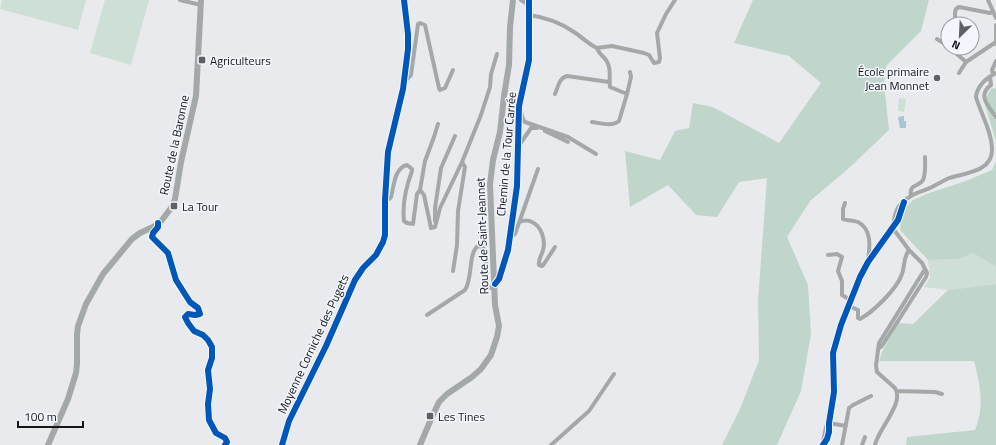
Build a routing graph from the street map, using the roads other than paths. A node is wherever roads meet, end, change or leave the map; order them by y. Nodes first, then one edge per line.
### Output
1 (180, 0) edge
2 (404, 0) edge
3 (513, 0) edge
4 (521, 0) edge
5 (675, 0) edge
6 (988, 0) edge
7 (201, 2) edge
8 (529, 2) edge
9 (993, 12) junction
10 (529, 15) junction
11 (955, 16) edge
12 (996, 18) edge
13 (996, 24) edge
14 (937, 39) dead end
15 (940, 41) edge
16 (996, 43) edge
17 (597, 48) junction
18 (497, 54) dead end
19 (961, 56) edge
20 (996, 61) edge
21 (966, 62) junction
22 (453, 70) dead end
23 (630, 72) dead end
24 (959, 73) dead end
25 (993, 75) edge
26 (404, 79) junction
27 (609, 82) junction
28 (555, 94) dead end
29 (627, 94) junction
30 (519, 106) junction
31 (996, 117) edge
32 (592, 122) dead end
33 (438, 124) dead end
34 (454, 136) dead end
35 (568, 142) dead end
36 (518, 147) junction
37 (596, 154) dead end
38 (925, 157) dead end
39 (462, 162) junction
40 (538, 168) dead end
41 (420, 190) junction
42 (911, 196) junction
43 (385, 200) junction
44 (845, 203) dead end
45 (520, 222) junction
46 (158, 223) junction
47 (436, 224) junction
48 (892, 227) junction
49 (510, 238) junction
50 (870, 245) junction
51 (878, 247) junction
52 (555, 248) dead end
53 (908, 250) junction
54 (828, 255) dead end
55 (868, 262) junction
56 (453, 271) dead end
57 (495, 286) junction
58 (852, 300) junction
59 (849, 306) junction
60 (427, 315) dead end
61 (614, 374) dead end
62 (897, 391) junction
63 (942, 394) dead end
64 (871, 396) dead end
65 (829, 424) junction
66 (846, 426) junction
67 (865, 437) dead end
68 (823, 444) edge
69 (48, 445) edge
70 (225, 445) edge
71 (282, 445) edge
72 (420, 445) edge
73 (551, 445) edge
74 (842, 445) edge
75 (862, 445) edge
76 (875, 445) edge

1 - 7 street
2 - 26 street, Moyenne Corniche des Pugets
3 - 57 main road, Route de Saint-Jeannet
4 - 8 street
5 - 17 street
6 - 9 street
7 - 46 main road, Route de la Baronne
8 - 10 street, Chemin de la Tour Carrée
9 - 11 street
9 - 12 street
10 - 17 street
10 - 30 street, Chemin de la Tour Carrée
13 - 16 street
14 - 15 street
16 - 21 street
17 - 27 street
18 - 39 street
19 - 21 street
20 - 25 street
21 - 24 street
22 - 26 street
23 - 29 street
25 - 31 street
25 - 42 street
26 - 43 street, Moyenne Corniche des Pugets
27 - 28 street
27 - 29 street
29 - 32 street
30 - 36 street, Chemin de la Tour Carrée
30 - 37 street
33 - 41 street
34 - 47 street
35 - 36 street
36 - 49 street, Chemin de la Tour Carrée
38 - 42 street
39 - 47 street
39 - 56 street
40 - 45 street
41 - 43 street
41 - 47 street
42 - 48 street
43 - 71 street, Moyenne Corniche des Pugets
44 - 50 street
45 - 49 street
45 - 52 street
46 - 69 main road, Route de la Baronne
46 - 70 street
48 - 51 street
48 - 53 street
49 - 57 street, Chemin de la Tour Carrée
50 - 51 street
50 - 55 street
51 - 55 street
53 - 59 street
53 - 62 street
54 - 58 street
55 - 58 street
57 - 60 street
57 - 72 main road, Route de Saint-Jeannet
58 - 59 street
59 - 65 street
61 - 73 street
62 - 63 street
62 - 76 street
64 - 66 street
65 - 66 street
65 - 68 street
66 - 74 street
67 - 75 street

